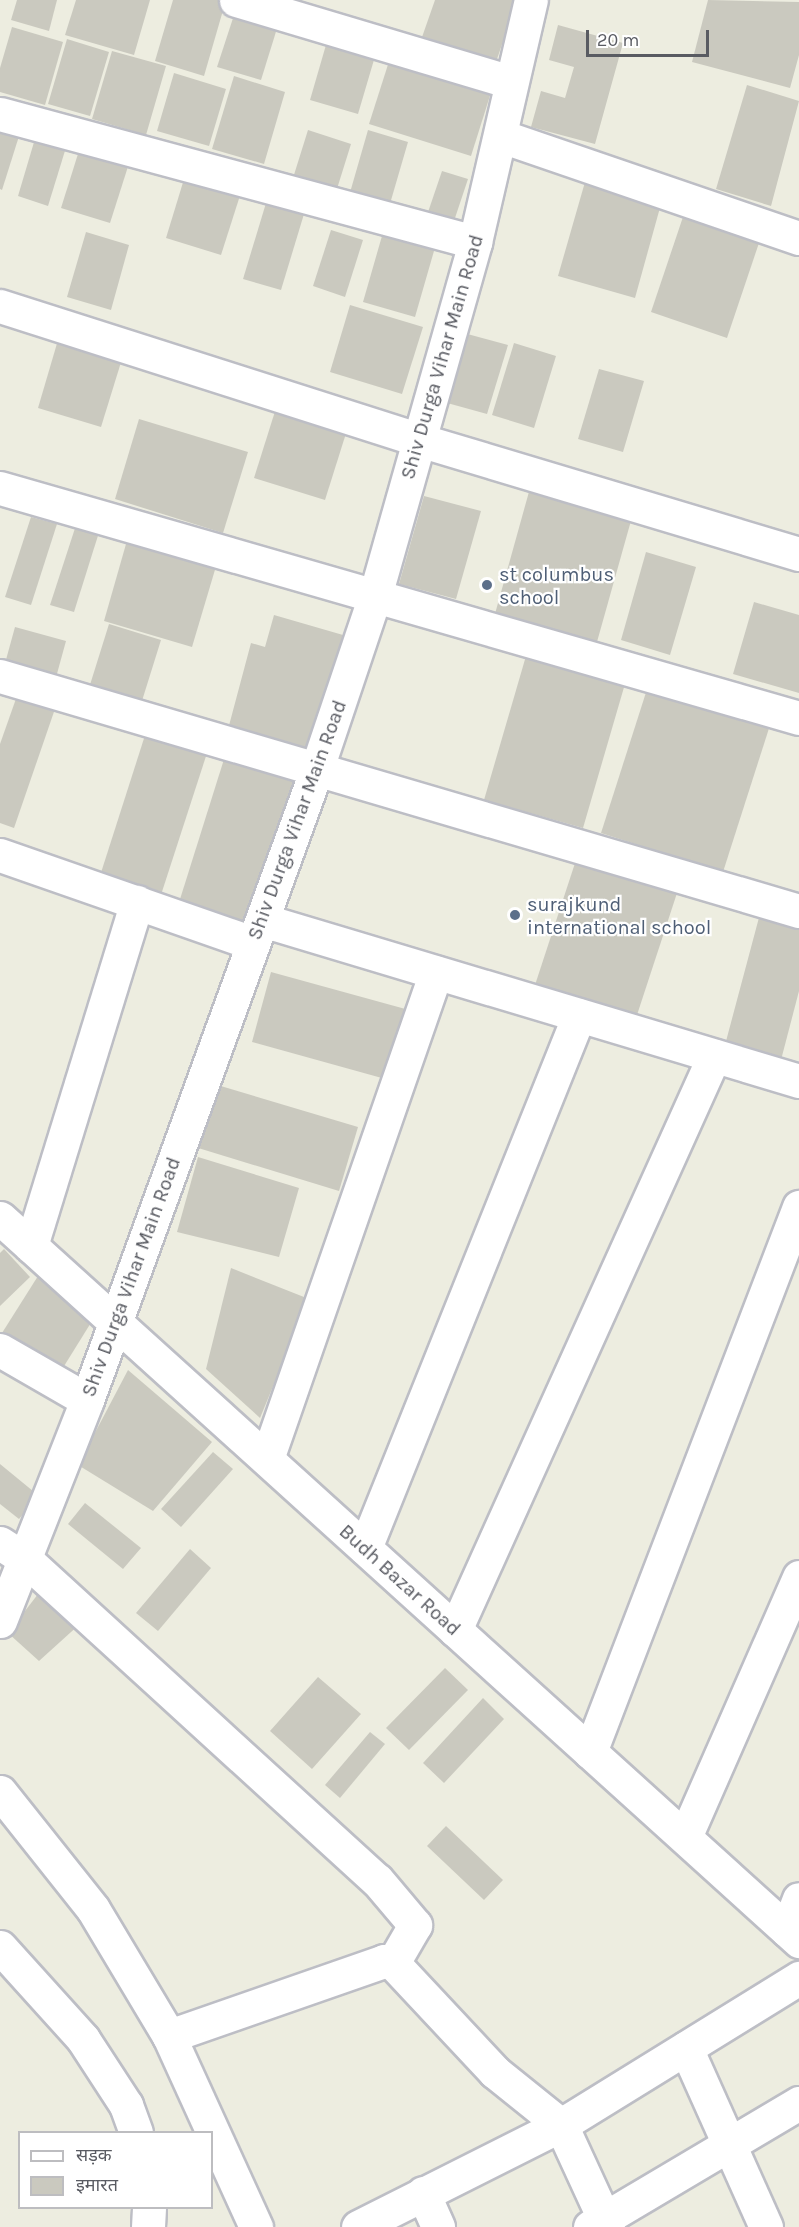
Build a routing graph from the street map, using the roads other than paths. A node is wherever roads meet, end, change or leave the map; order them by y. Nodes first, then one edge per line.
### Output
1 (236, 0) edge
2 (531, 0) edge
3 (511, 82) junction
4 (0, 114) edge
5 (501, 136) junction
6 (799, 238) edge
7 (475, 242) junction
8 (0, 306) edge
9 (419, 440) junction
10 (0, 488) edge
11 (799, 554) edge
12 (375, 596) junction
13 (0, 676) edge
14 (799, 718) edge
15 (316, 771) junction
16 (0, 855) edge
17 (799, 910) edge
18 (134, 913) junction
19 (258, 932) junction
20 (436, 972) junction
21 (579, 1015) junction
22 (714, 1056) junction
23 (799, 1081) edge
24 (799, 1207) edge
25 (0, 1218) edge
26 (31, 1246) junction
27 (115, 1322) junction
28 (0, 1350) edge
29 (87, 1400) junction
30 (267, 1459) junction
31 (364, 1548) junction
32 (13, 1551) edge
33 (799, 1576) edge
34 (0, 1621) edge
35 (455, 1630) junction
36 (590, 1752) junction
37 (0, 1792) edge
38 (685, 1837) junction
39 (799, 1899) edge
40 (793, 1936) edge
41 (0, 1947) edge
42 (393, 1963) junction
43 (799, 1978) edge
44 (169, 2036) junction
45 (686, 2048) junction
46 (799, 2103) edge
47 (561, 2125) junction
48 (135, 2131) edge
49 (212, 2131) edge
50 (213, 2133) edge
51 (729, 2146) junction
52 (423, 2193) junction
53 (149, 2209) edge
54 (601, 2224) edge
55 (148, 2227) edge
56 (256, 2227) edge
57 (358, 2227) edge
58 (438, 2227) edge
59 (766, 2227) edge

1 - 3 street
2 - 3 street, Shiv Durga Vihar Main Road
3 - 5 street, Shiv Durga Vihar Main Road
4 - 7 street
5 - 6 street
5 - 7 street, Shiv Durga Vihar Main Road
7 - 9 street, Shiv Durga Vihar Main Road
8 - 9 street
9 - 11 street
9 - 12 street, Shiv Durga Vihar Main Road
10 - 12 street
12 - 14 street
12 - 15 street, Shiv Durga Vihar Main Road
13 - 15 street
15 - 17 street
15 - 19 street, Shiv Durga Vihar Main Road
16 - 18 street
18 - 19 street
18 - 26 street
19 - 20 street
19 - 27 street, Shiv Durga Vihar Main Road
20 - 21 street
20 - 30 street
21 - 22 street
21 - 31 street
22 - 23 street
22 - 35 street
24 - 36 street
25 - 26 street, Budh Bazar Road
26 - 27 street, Budh Bazar Road
27 - 29 street, Shiv Durga Vihar Main Road
27 - 30 street, Budh Bazar Road
28 - 29 street
29 - 32 street, Shiv Durga Vihar Main Road
30 - 31 street, Budh Bazar Road
31 - 35 street, Budh Bazar Road
32 - 34 street, Shiv Durga Vihar Main Road
32 - 42 street
33 - 38 street
35 - 36 street, Budh Bazar Road
36 - 38 street, Budh Bazar Road
37 - 44 street
38 - 40 street, Budh Bazar Road
39 - 40 street
41 - 48 street
42 - 44 street
42 - 47 street
43 - 45 street
44 - 49 street
45 - 47 street
45 - 51 street
46 - 51 street
47 - 52 street
47 - 54 street
50 - 56 street
51 - 54 street
51 - 59 street
52 - 57 street
52 - 58 street
53 - 55 street

